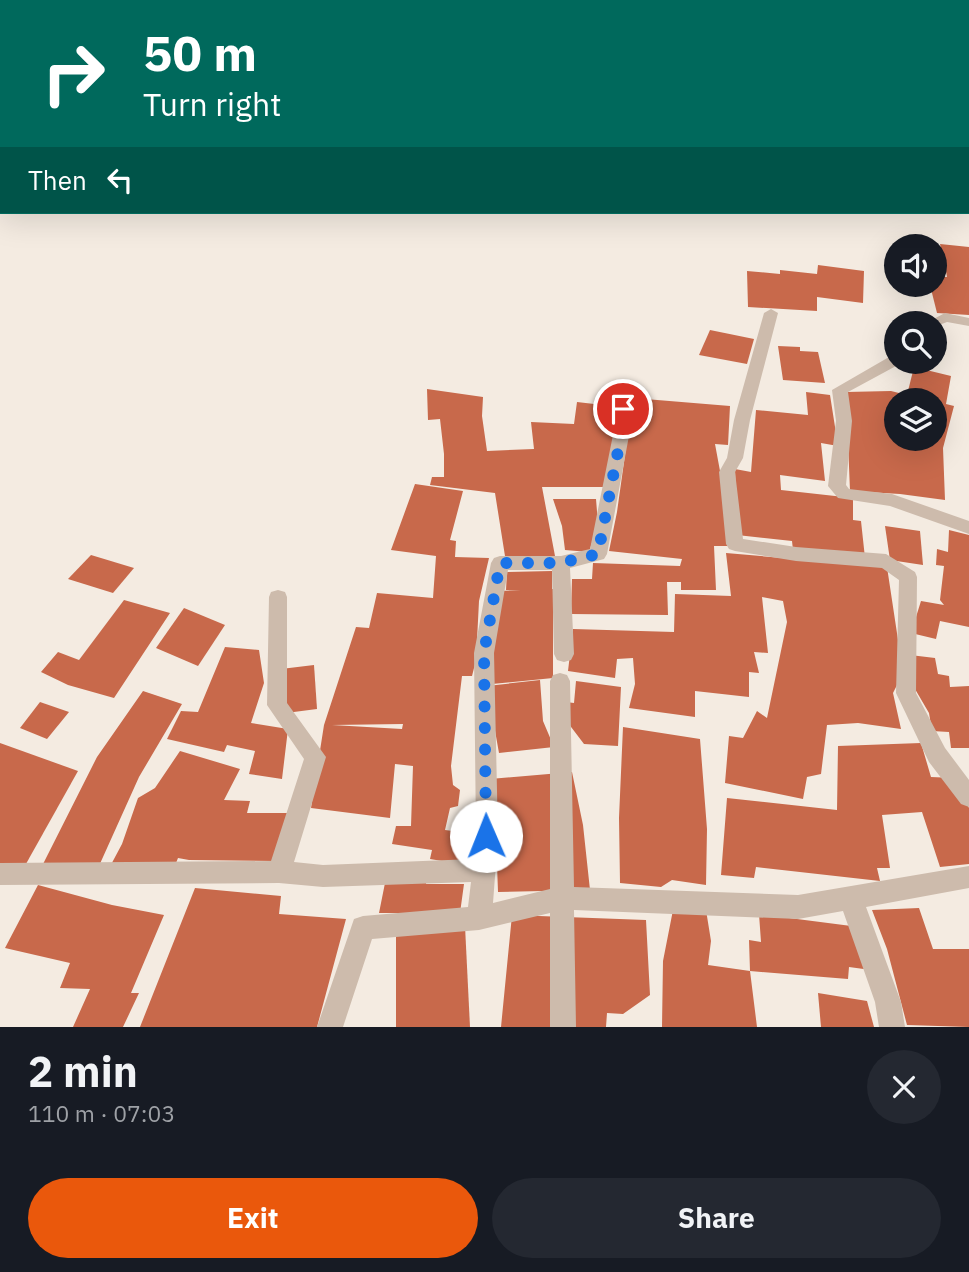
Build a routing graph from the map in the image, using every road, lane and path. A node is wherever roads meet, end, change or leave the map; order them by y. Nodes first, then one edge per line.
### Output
1 (771, 313) dead end
2 (947, 317) edge
3 (969, 322) edge
4 (884, 367) edge
5 (624, 393) dead end
6 (969, 528) edge
7 (561, 563) junction
8 (278, 597) dead end
9 (565, 653) dead end
10 (560, 681) dead end
11 (969, 797) edge
12 (483, 870) junction
13 (279, 872) junction
14 (0, 874) edge
15 (969, 877) edge
16 (561, 898) junction
17 (851, 898) junction
18 (479, 918) junction
19 (330, 1027) edge
20 (563, 1027) edge
21 (892, 1027) edge

1 - 11 street
2 - 3 street
4 - 6 street
5 - 7 street
7 - 9 street
7 - 12 street
8 - 13 street
10 - 16 street
12 - 13 street
12 - 18 street
13 - 14 street
15 - 17 street
16 - 17 street
16 - 18 street
16 - 20 street
17 - 21 street
18 - 19 street

